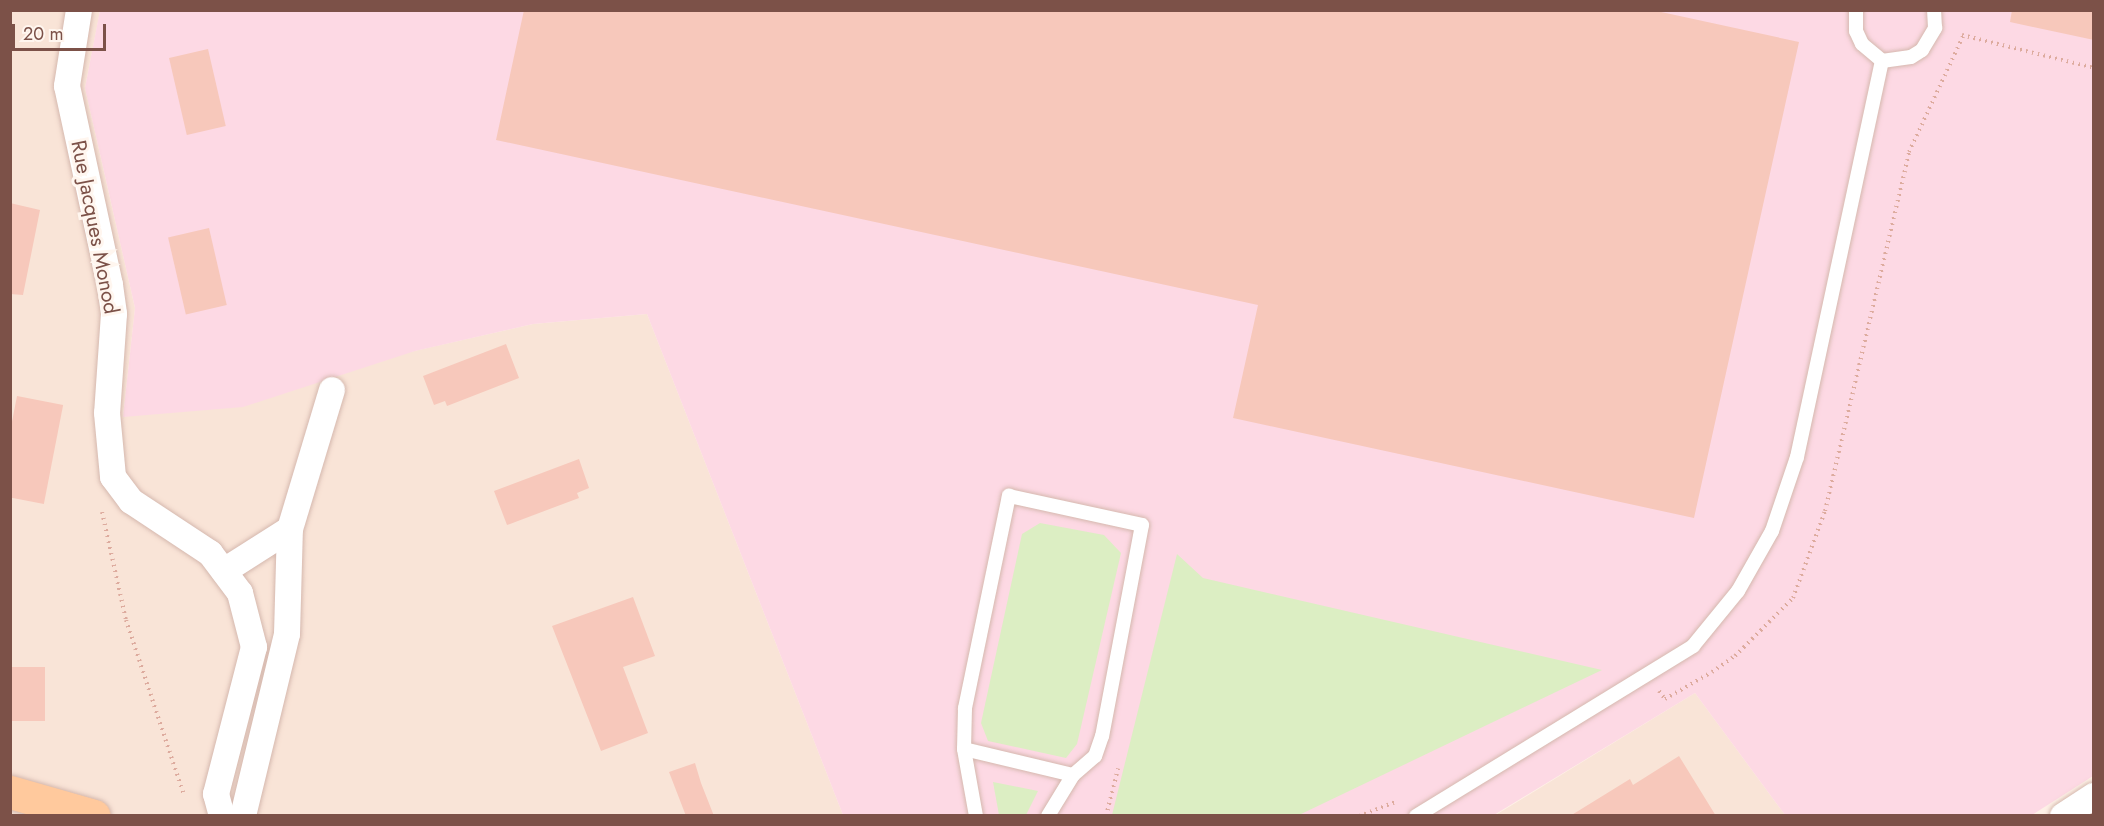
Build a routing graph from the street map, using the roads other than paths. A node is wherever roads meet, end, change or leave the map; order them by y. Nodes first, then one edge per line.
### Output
1 (79, 10) edge
2 (1856, 10) edge
3 (1934, 10) edge
4 (1882, 61) junction
5 (332, 390) dead end
6 (290, 529) junction
7 (224, 571) junction
8 (964, 749) junction
9 (1073, 775) junction
10 (10, 792) edge
11 (2094, 796) edge
12 (94, 816) edge
13 (222, 816) edge
14 (243, 816) edge
15 (976, 816) edge
16 (1048, 816) edge
17 (1416, 816) edge
18 (2063, 816) edge

1 - 7 street, Rue Jacques Monod
2 - 4 lane
3 - 4 lane
4 - 17 lane
5 - 6 street
6 - 7 street
6 - 14 street
7 - 13 street
8 - 9 lane
8 - 9 lane
8 - 15 lane
9 - 16 lane
10 - 12 main road
11 - 18 street

